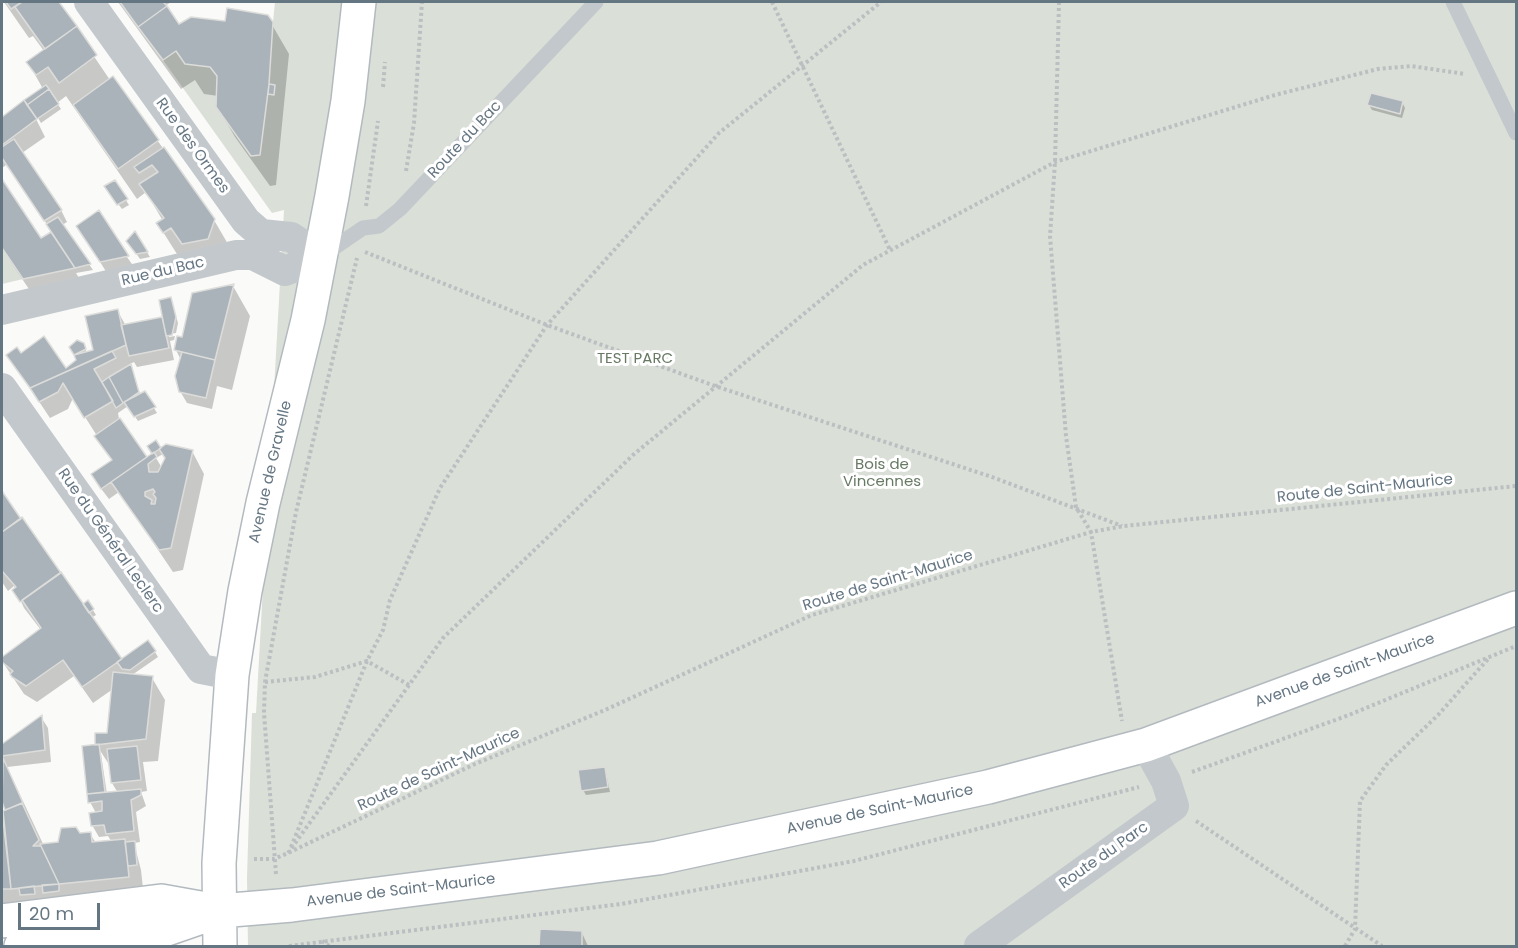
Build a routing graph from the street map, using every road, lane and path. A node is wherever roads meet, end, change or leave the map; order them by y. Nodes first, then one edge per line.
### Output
1 (89, 2) edge
2 (358, 2) edge
3 (422, 2) edge
4 (596, 2) edge
5 (772, 2) edge
6 (881, 2) edge
7 (1059, 2) edge
8 (1453, 2) edge
9 (386, 52) dead end
10 (803, 65) junction
11 (1486, 76) junction
12 (382, 92) dead end
13 (379, 114) dead end
14 (1516, 133) edge
15 (1055, 162) junction
16 (400, 209) junction
17 (363, 228) junction
18 (249, 242) junction
19 (890, 250) junction
20 (321, 257) junction
21 (2, 310) edge
22 (547, 325) junction
23 (715, 386) junction
24 (2, 388) edge
25 (1516, 486) edge
26 (1076, 507) junction
27 (1124, 526) junction
28 (1091, 532) junction
29 (1516, 608) edge
30 (1516, 646) edge
31 (1490, 656) junction
32 (367, 661) junction
33 (232, 675) junction
34 (265, 682) junction
35 (409, 685) junction
36 (1137, 747) junction
37 (1170, 794) junction
38 (1107, 796) dead end
39 (288, 853) junction
40 (274, 859) junction
41 (254, 860) dead end
42 (276, 874) dead end
43 (219, 911) junction
44 (2, 921) edge
45 (1355, 928) junction
46 (322, 941) dead end
47 (21, 946) edge
48 (220, 946) edge
49 (329, 946) edge
50 (979, 946) edge
51 (1345, 946) edge
52 (1382, 946) edge

1 - 18 street, Rue des Ormes
2 - 20 main road, Avenue de Gravelle
3 - 16 path
4 - 16 lane, Route du Bac
5 - 10 path
6 - 10 path
7 - 15 path
8 - 11 lane
9 - 12 path
10 - 19 path
10 - 22 path
11 - 14 lane
11 - 15 path
13 - 17 path
15 - 19 path
15 - 26 path
16 - 17 lane, Route du Bac
17 - 20 lane, Route du Bac
18 - 20 street
18 - 21 street, Rue du Bac
19 - 23 path
20 - 33 main road, Avenue de Gravelle
22 - 23 path
22 - 32 path
22 - 34 path
23 - 26 path
23 - 35 path
24 - 33 street, Rue du Général Leclerc
25 - 27 path, Route de Saint-Maurice
26 - 27 path
26 - 28 path
27 - 28 path, Route de Saint-Maurice
28 - 36 path
28 - 39 path, Route de Saint-Maurice
29 - 36 main road, Avenue de Saint-Maurice
30 - 31 path
31 - 37 path
31 - 45 path
32 - 34 path
32 - 35 path
32 - 39 path
33 - 43 main road, Avenue de Gravelle
34 - 40 path
35 - 39 path
36 - 37 street
36 - 43 main road, Avenue de Saint-Maurice
37 - 38 path
37 - 45 path
37 - 50 street, Route du Parc
39 - 40 path, Route de Saint-Maurice
40 - 41 path
40 - 42 path
43 - 44 main road
43 - 47 main road
43 - 48 main road, Avenue de Gravelle
45 - 51 path
45 - 52 path
46 - 49 path

